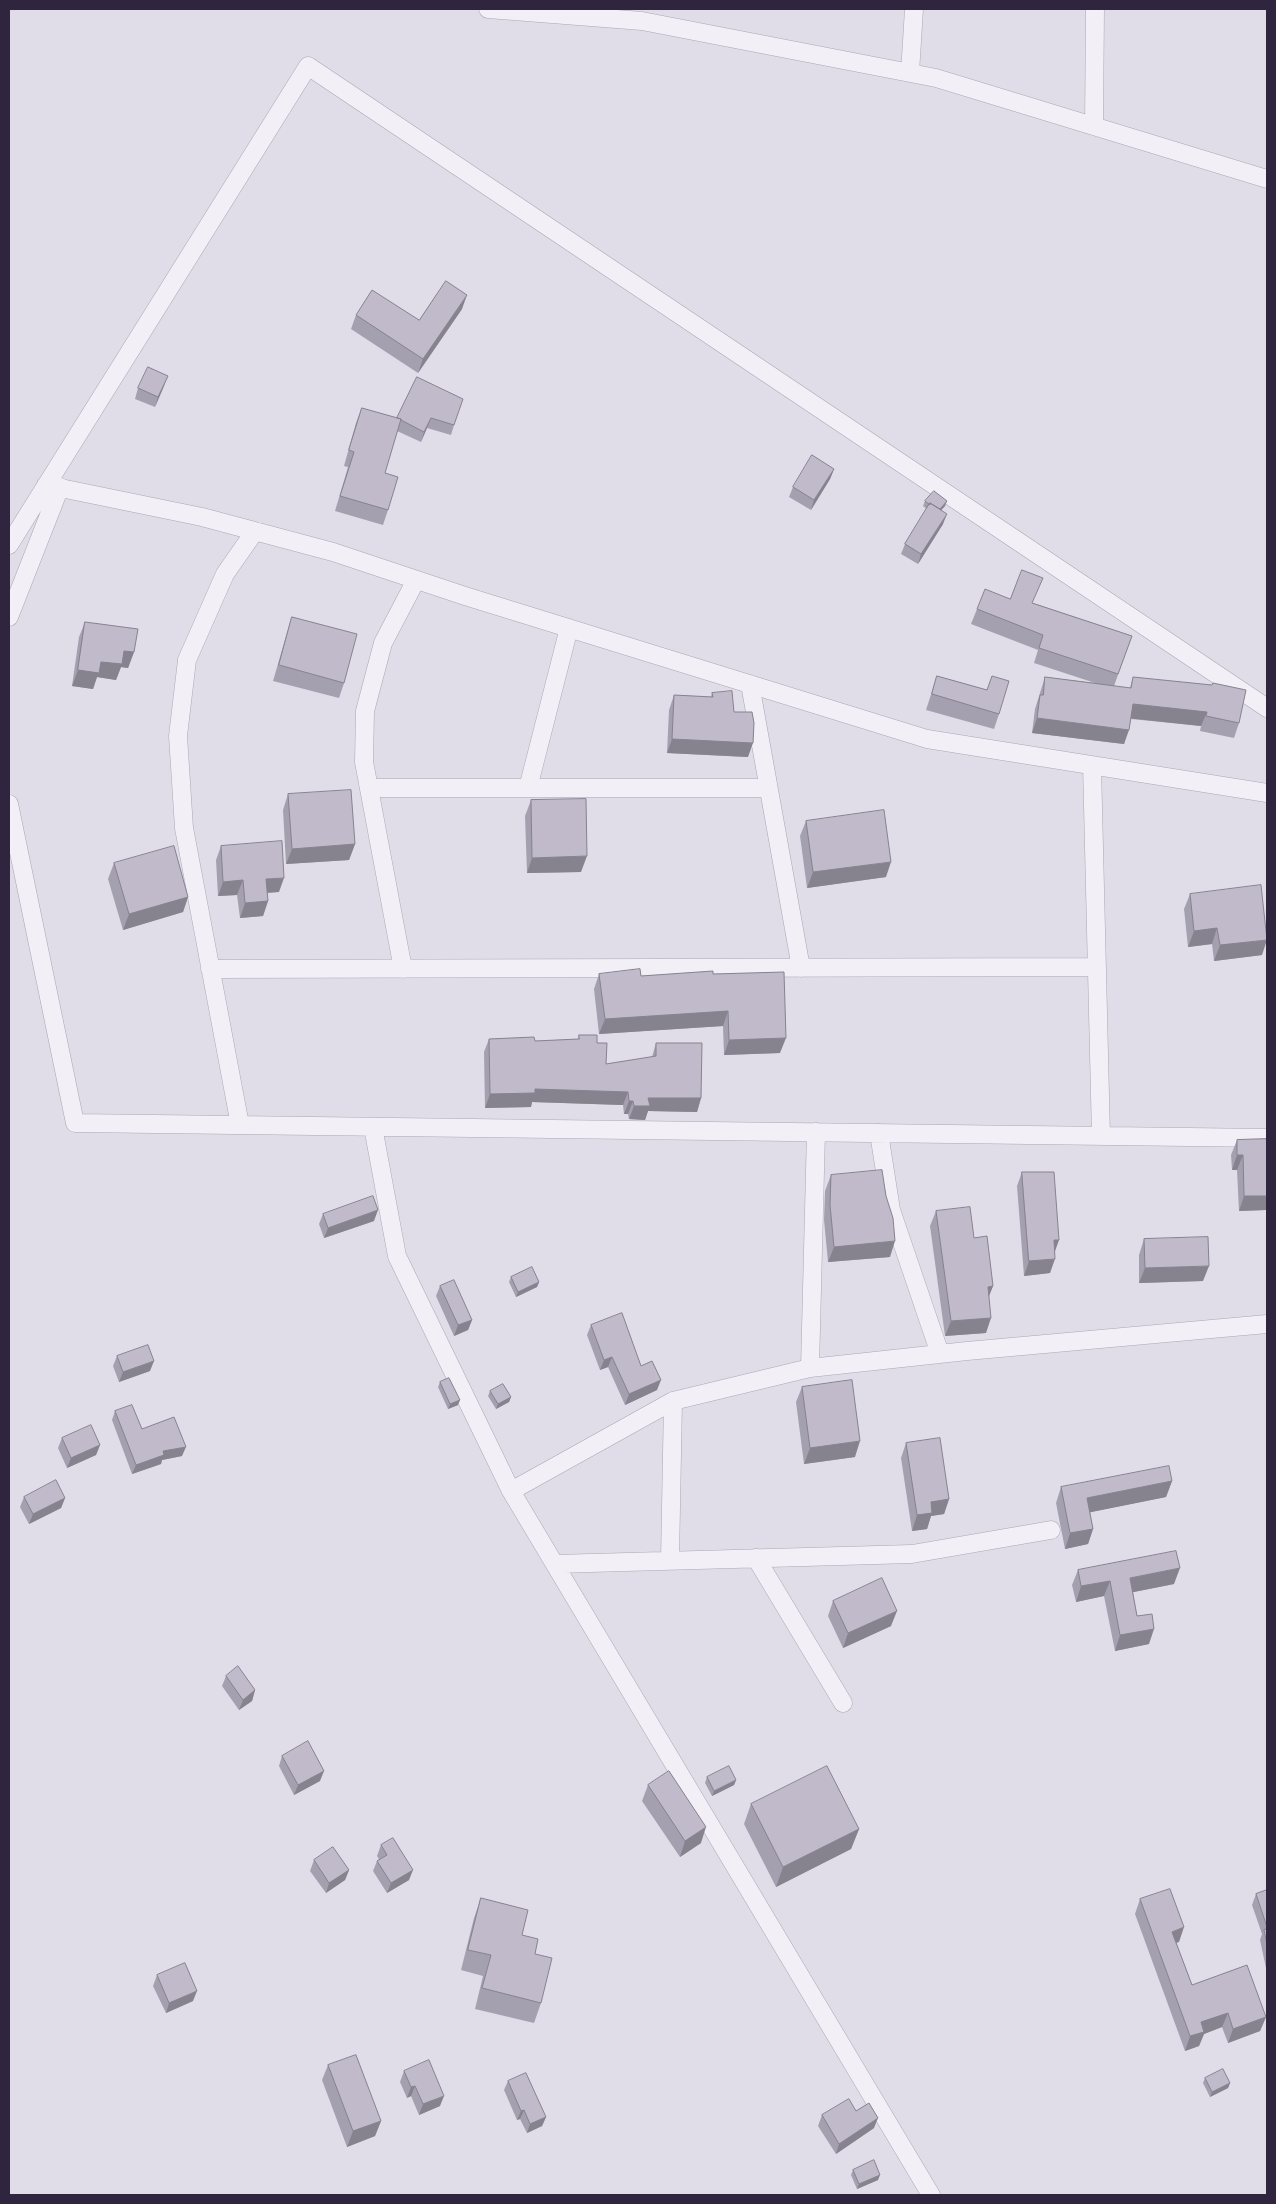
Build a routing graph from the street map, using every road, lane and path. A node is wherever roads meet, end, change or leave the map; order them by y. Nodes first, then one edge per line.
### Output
1 (488, 9) edge
2 (914, 9) edge
3 (1095, 9) edge
4 (910, 73) junction
5 (1094, 126) junction
6 (1267, 180) edge
7 (53, 486) junction
8 (255, 531) junction
9 (9, 545) edge
10 (416, 580) junction
11 (9, 617) edge
12 (569, 628) junction
13 (750, 684) junction
14 (1267, 708) edge
15 (1092, 765) junction
16 (369, 788) junction
17 (528, 788) junction
18 (768, 788) junction
19 (1267, 793) edge
20 (9, 804) edge
21 (1097, 967) junction
22 (800, 968) junction
23 (210, 969) junction
24 (403, 969) junction
25 (240, 1125) junction
26 (373, 1127) junction
27 (816, 1132) junction
28 (879, 1133) junction
29 (1101, 1136) junction
30 (1267, 1138) edge
31 (1267, 1324) edge
32 (940, 1354) junction
33 (810, 1368) junction
34 (674, 1400) junction
35 (511, 1491) junction
36 (1051, 1530) dead end
37 (756, 1558) junction
38 (670, 1560) junction
39 (555, 1564) junction
40 (843, 1703) dead end
41 (931, 2195) edge

1 - 4 street
2 - 4 street
3 - 5 street
4 - 5 street
5 - 6 street
7 - 8 street
7 - 9 street
7 - 11 street
7 - 14 street
8 - 10 street
8 - 23 street
10 - 12 street
10 - 16 street
12 - 13 street
12 - 17 street
13 - 15 street
13 - 18 street
15 - 19 street
15 - 21 street
16 - 17 street
16 - 24 street
17 - 18 street
18 - 22 street
20 - 25 street
21 - 22 street
21 - 29 street
22 - 24 street
23 - 24 street
23 - 25 street
25 - 26 street
26 - 27 street
26 - 35 street
27 - 28 street
27 - 33 street
28 - 29 street
28 - 32 street
29 - 30 street
31 - 32 street
32 - 33 street
33 - 34 street
34 - 35 street
34 - 38 street
35 - 39 street
36 - 37 street
37 - 38 street
37 - 40 street
38 - 39 street
39 - 41 street

